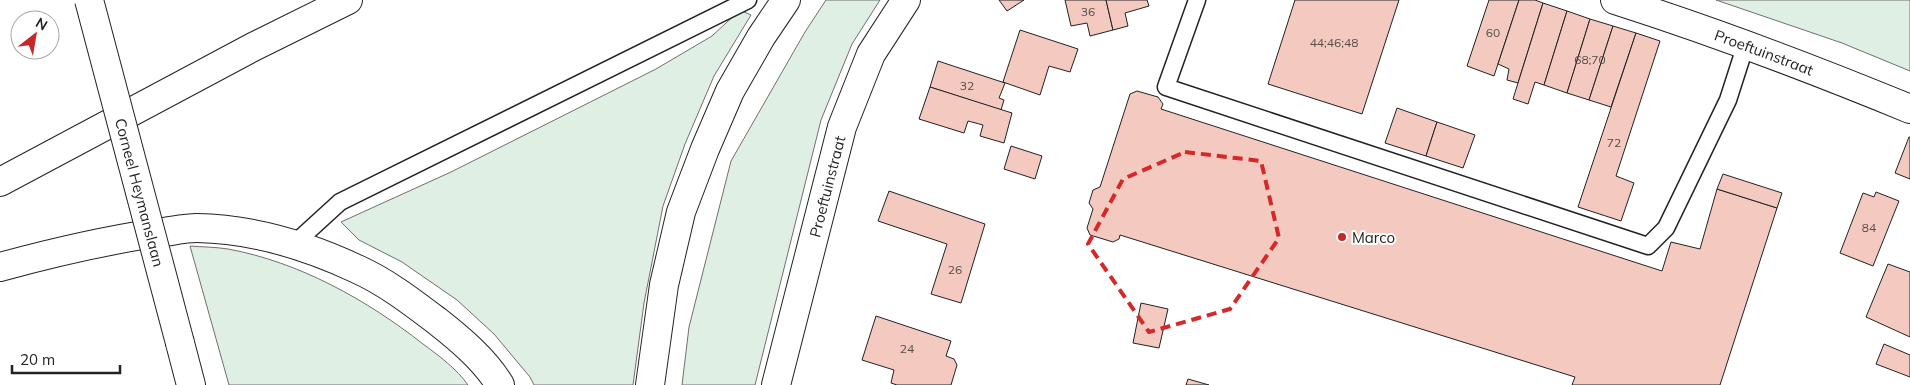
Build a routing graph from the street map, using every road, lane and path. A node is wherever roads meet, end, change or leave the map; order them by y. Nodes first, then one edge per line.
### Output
1 (89, 0) edge
2 (348, 0) edge
3 (748, 0) edge
4 (786, 0) edge
5 (906, 0) edge
6 (1197, 0) edge
7 (1615, 0) edge
8 (1746, 44) junction
9 (1910, 109) edge
10 (0, 182) edge
11 (294, 244) junction
12 (0, 267) edge
13 (191, 385) edge
14 (500, 385) edge
15 (650, 385) edge
16 (776, 385) edge

1 - 13 main road, Corneel Heymanslaan, bridge
2 - 10 main road
3 - 11 lane
4 - 15 main road
5 - 16 main road, Proeftuinstraat
6 - 8 lane
7 - 8 main road, Proeftuinstraat
8 - 9 main road, Proeftuinstraat
11 - 12 main road
11 - 14 main road

